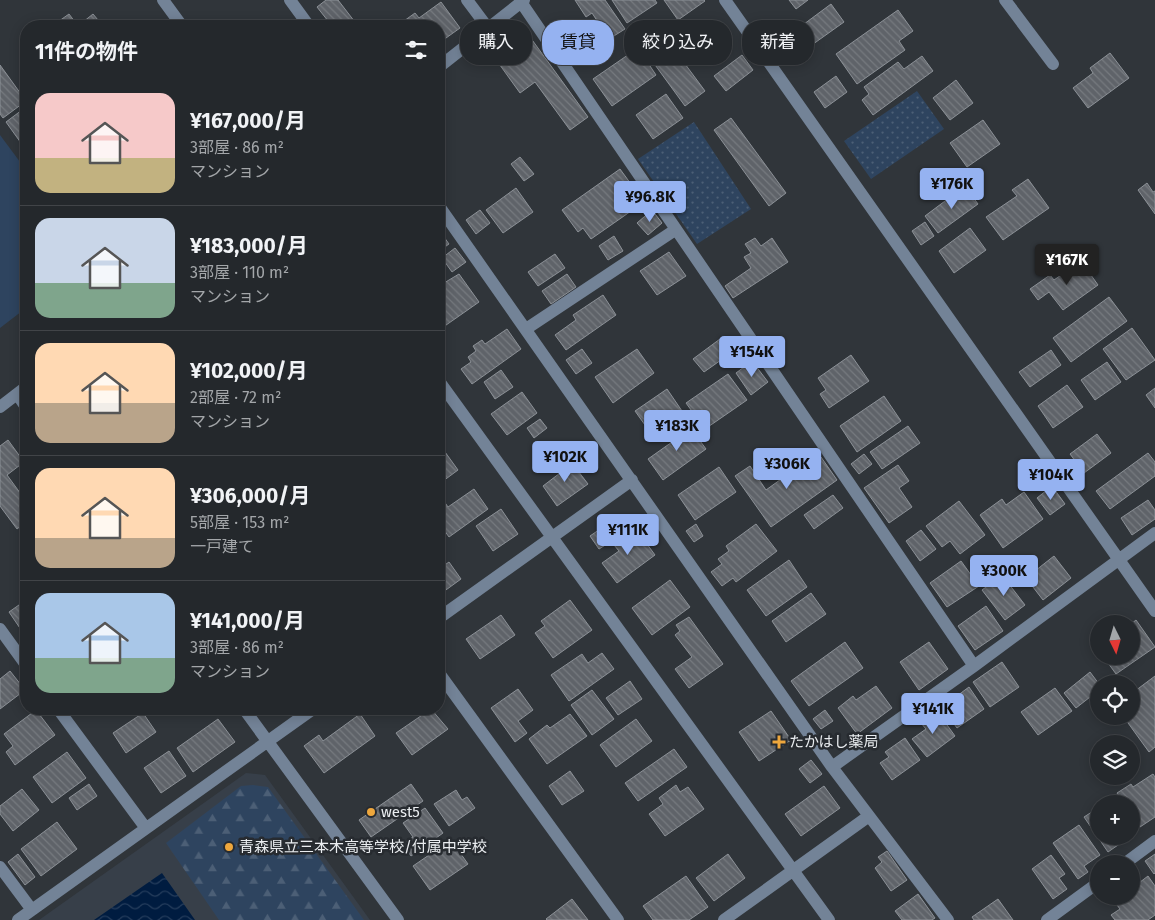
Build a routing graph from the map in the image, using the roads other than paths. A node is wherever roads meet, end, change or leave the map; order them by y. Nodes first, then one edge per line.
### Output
1 (163, 0) edge
2 (290, 0) edge
3 (468, 0) edge
4 (725, 0) edge
5 (1005, 0) edge
6 (522, 1) edge
7 (178, 20) edge
8 (305, 20) edge
9 (482, 20) edge
10 (498, 20) edge
11 (460, 50) edge
12 (445, 62) edge
13 (1053, 64) dead end
14 (445, 214) edge
15 (675, 230) junction
16 (526, 329) junction
17 (445, 389) edge
18 (20, 392) edge
19 (0, 407) edge
20 (632, 480) junction
21 (1155, 532) edge
22 (554, 538) junction
23 (1118, 559) junction
24 (1155, 610) edge
25 (445, 614) edge
26 (0, 629) edge
27 (20, 657) edge
28 (974, 666) junction
29 (445, 681) edge
30 (62, 715) edge
31 (248, 715) edge
32 (305, 715) edge
33 (268, 741) junction
34 (832, 766) junction
35 (869, 816) junction
36 (145, 827) junction
37 (1155, 841) edge
38 (1136, 855) edge
39 (0, 867) edge
40 (793, 870) junction
41 (1090, 889) edge
42 (32, 910) junction
43 (18, 920) edge
44 (398, 920) edge
45 (618, 920) edge
46 (724, 920) edge
47 (829, 920) edge
48 (948, 920) edge
49 (1047, 920) edge

1 - 7 street
2 - 8 street
3 - 9 street
4 - 23 street
5 - 13 street
6 - 10 street
6 - 15 street
11 - 12 street
14 - 16 street
15 - 16 street
15 - 28 street
16 - 20 street
17 - 22 street
18 - 19 street
20 - 22 street
20 - 34 street
21 - 23 street
22 - 25 street
22 - 40 street
23 - 24 street
23 - 28 street
26 - 27 street
28 - 34 street
29 - 45 street
30 - 36 street
31 - 33 street
32 - 33 street
33 - 36 street
33 - 44 street
34 - 35 street
35 - 40 street
35 - 48 street
36 - 42 street
37 - 38 street
39 - 42 street
40 - 46 street
40 - 47 street
41 - 49 street
42 - 43 street

